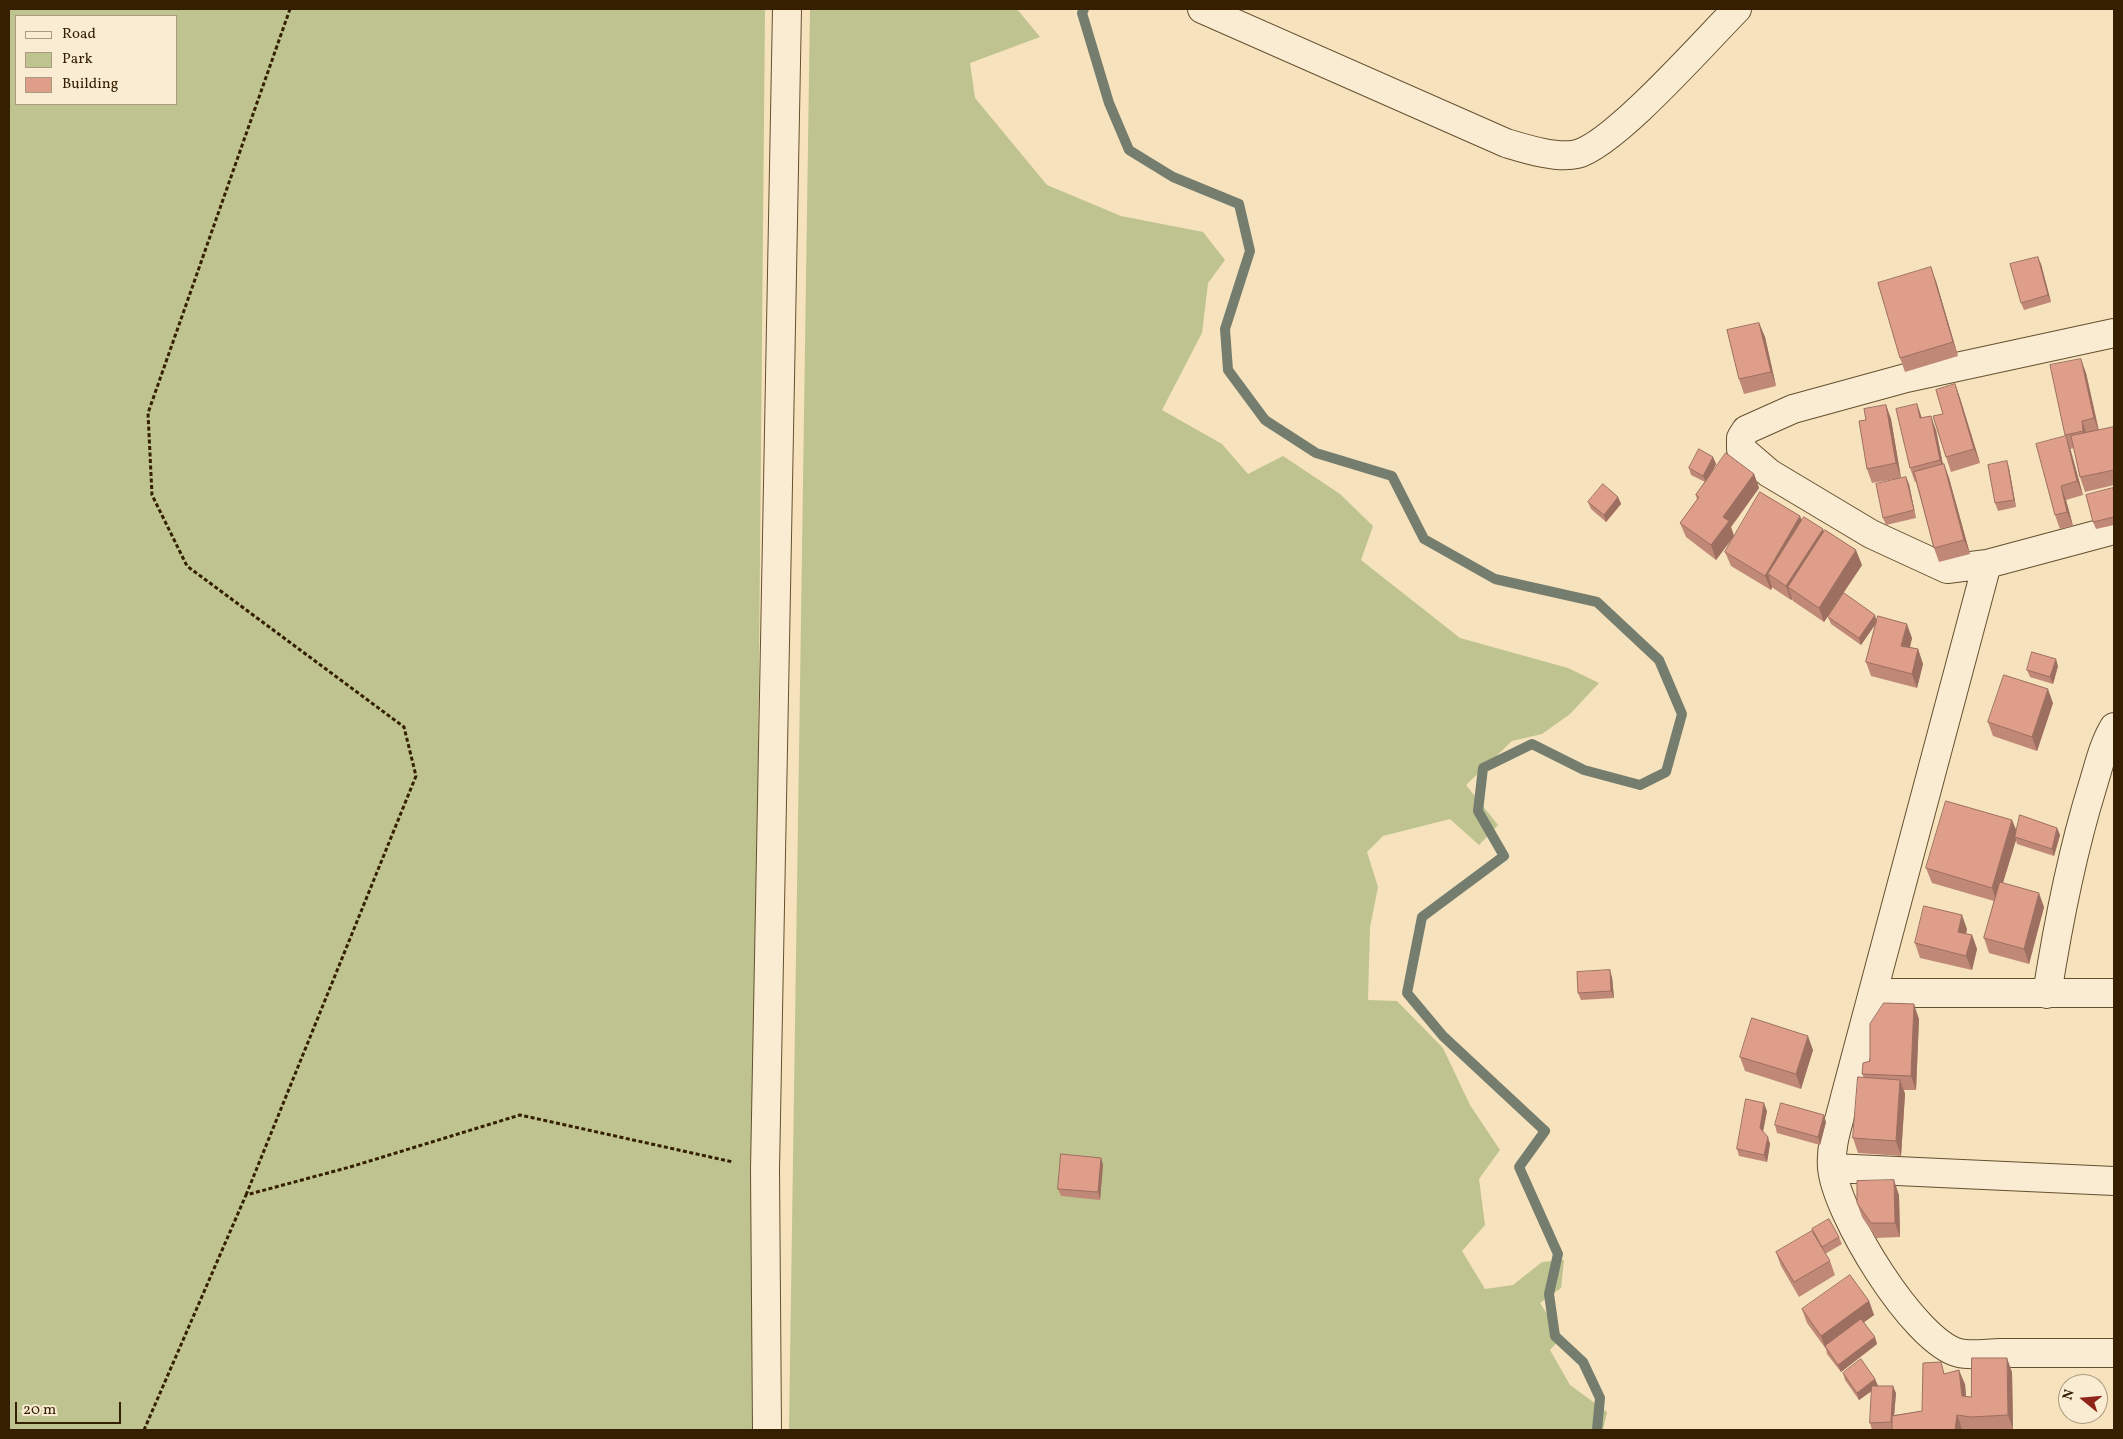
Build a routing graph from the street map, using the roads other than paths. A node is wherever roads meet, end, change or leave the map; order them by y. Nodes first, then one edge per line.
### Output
1 (787, 9) edge
2 (1202, 9) edge
3 (1736, 9) edge
4 (2114, 333) edge
5 (2114, 530) edge
6 (1987, 564) junction
7 (2114, 727) edge
8 (1874, 993) junction
9 (2114, 993) edge
10 (2047, 994) junction
11 (1832, 1168) junction
12 (2114, 1181) edge
13 (2114, 1353) edge
14 (767, 1430) edge

1 - 14 street
2 - 3 street
4 - 6 street
5 - 6 street
6 - 8 street
7 - 10 street
8 - 10 street
8 - 11 street
9 - 10 street
11 - 12 street
11 - 13 street

